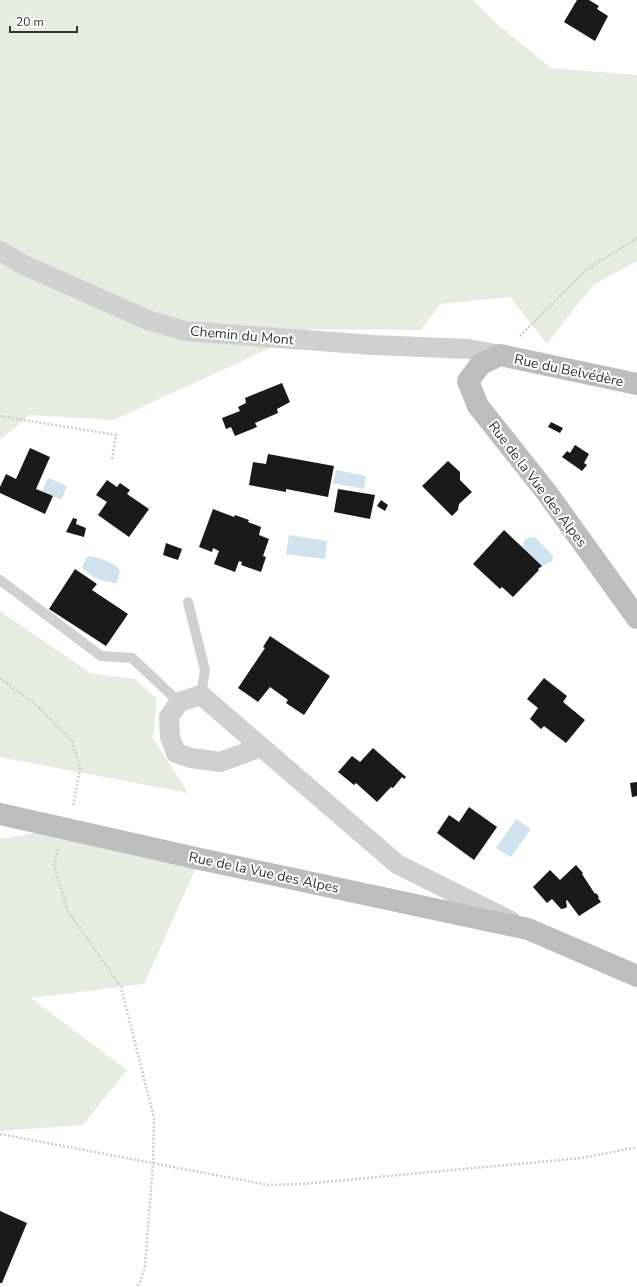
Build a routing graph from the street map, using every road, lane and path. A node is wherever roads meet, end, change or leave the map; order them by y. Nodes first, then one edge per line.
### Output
1 (637, 238) edge
2 (0, 251) edge
3 (500, 355) junction
4 (637, 384) edge
5 (0, 416) edge
6 (112, 460) dead end
7 (0, 580) edge
8 (188, 602) dead end
9 (637, 618) edge
10 (0, 678) edge
11 (201, 695) junction
12 (179, 702) junction
13 (261, 747) junction
14 (0, 814) edge
15 (65, 828) junction
16 (528, 929) junction
17 (637, 976) edge
18 (0, 1134) edge
19 (637, 1147) edge
20 (153, 1163) junction
21 (136, 1287) edge

1 - 3 path
2 - 3 street, Chemin du Mont
3 - 4 street, Rue du Belvédère
3 - 9 street, Rue de la Vue des Alpes
5 - 6 path
7 - 12 lane
8 - 11 lane
10 - 15 path
11 - 12 street
11 - 13 street, Rue de la Vue des Alpes
12 - 13 street
13 - 16 street, Rue de la Vue des Alpes
14 - 15 street, Rue de la Vue des Alpes
15 - 16 street, Rue de la Vue des Alpes
15 - 20 path
16 - 17 street, Rue de la Vue des Alpes
18 - 20 path
19 - 20 path
20 - 21 path

